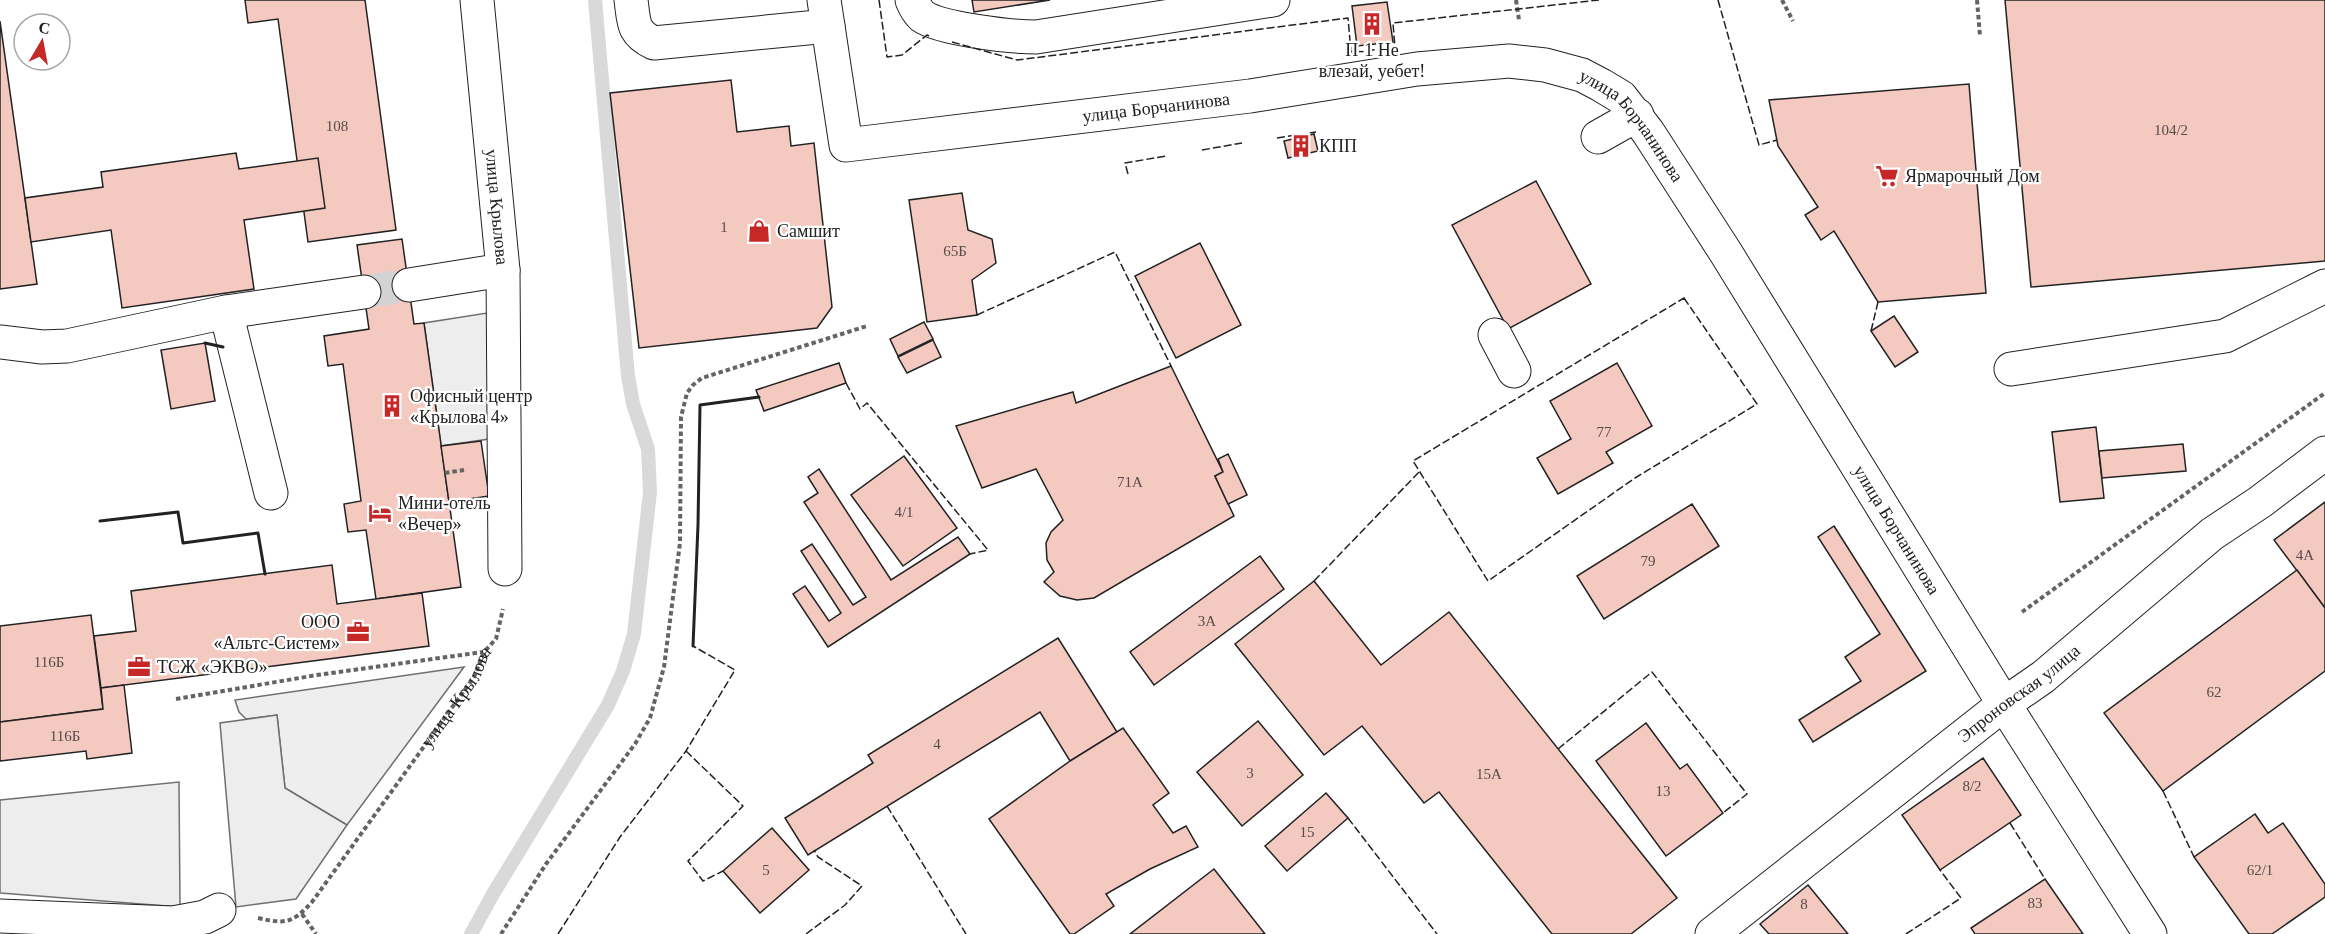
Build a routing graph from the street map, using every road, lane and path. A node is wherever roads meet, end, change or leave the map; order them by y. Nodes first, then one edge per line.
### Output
1 (477, 0) edge
2 (631, 0) edge
3 (912, 0) edge
4 (1273, 0) edge
5 (1516, 0) edge
6 (1782, 0) edge
7 (1977, 0) edge
8 (826, 13) edge
9 (1519, 21) dead end
10 (1793, 21) dead end
11 (1980, 36) dead end
12 (1637, 115) junction
13 (1598, 137) dead end
14 (503, 270) junction
15 (409, 285) tunnel mouth
16 (2325, 286) edge
17 (364, 292) tunnel mouth
18 (226, 312) junction
19 (867, 326) dead end
20 (1495, 335) dead end
21 (0, 342) edge
22 (2011, 369) dead end
23 (1514, 371) dead end
24 (2325, 393) edge
25 (2325, 453) edge
26 (272, 493) dead end
27 (505, 569) joint
28 (2022, 612) dead end
29 (484, 652) junction
30 (176, 699) dead end
31 (2004, 704) junction
32 (219, 910) joint
33 (302, 914) junction
34 (0, 916) edge
35 (316, 934) edge
36 (501, 934) edge
37 (1712, 934) edge
38 (2150, 934) edge

1 - 14 street, улица Крылова
2 - 8 street
3 - 4 street
5 - 9 path
6 - 10 path
7 - 11 path
8 - 12 street, улица Борчанинова
12 - 13 street
12 - 31 street, улица Борчанинова
14 - 15 street
14 - 27 street, улица Крылова
16 - 22 street
17 - 18 street
18 - 21 street
18 - 26 street
19 - 36 path
20 - 23 street
24 - 28 path
25 - 31 street, Эпроновская улица
27 - 29 path, улица Крылова
29 - 30 path
29 - 33 path, улица Крылова
31 - 37 street, Эпроновская улица
31 - 38 street, улица Борчанинова
32 - 33 path
32 - 34 street
33 - 35 path

